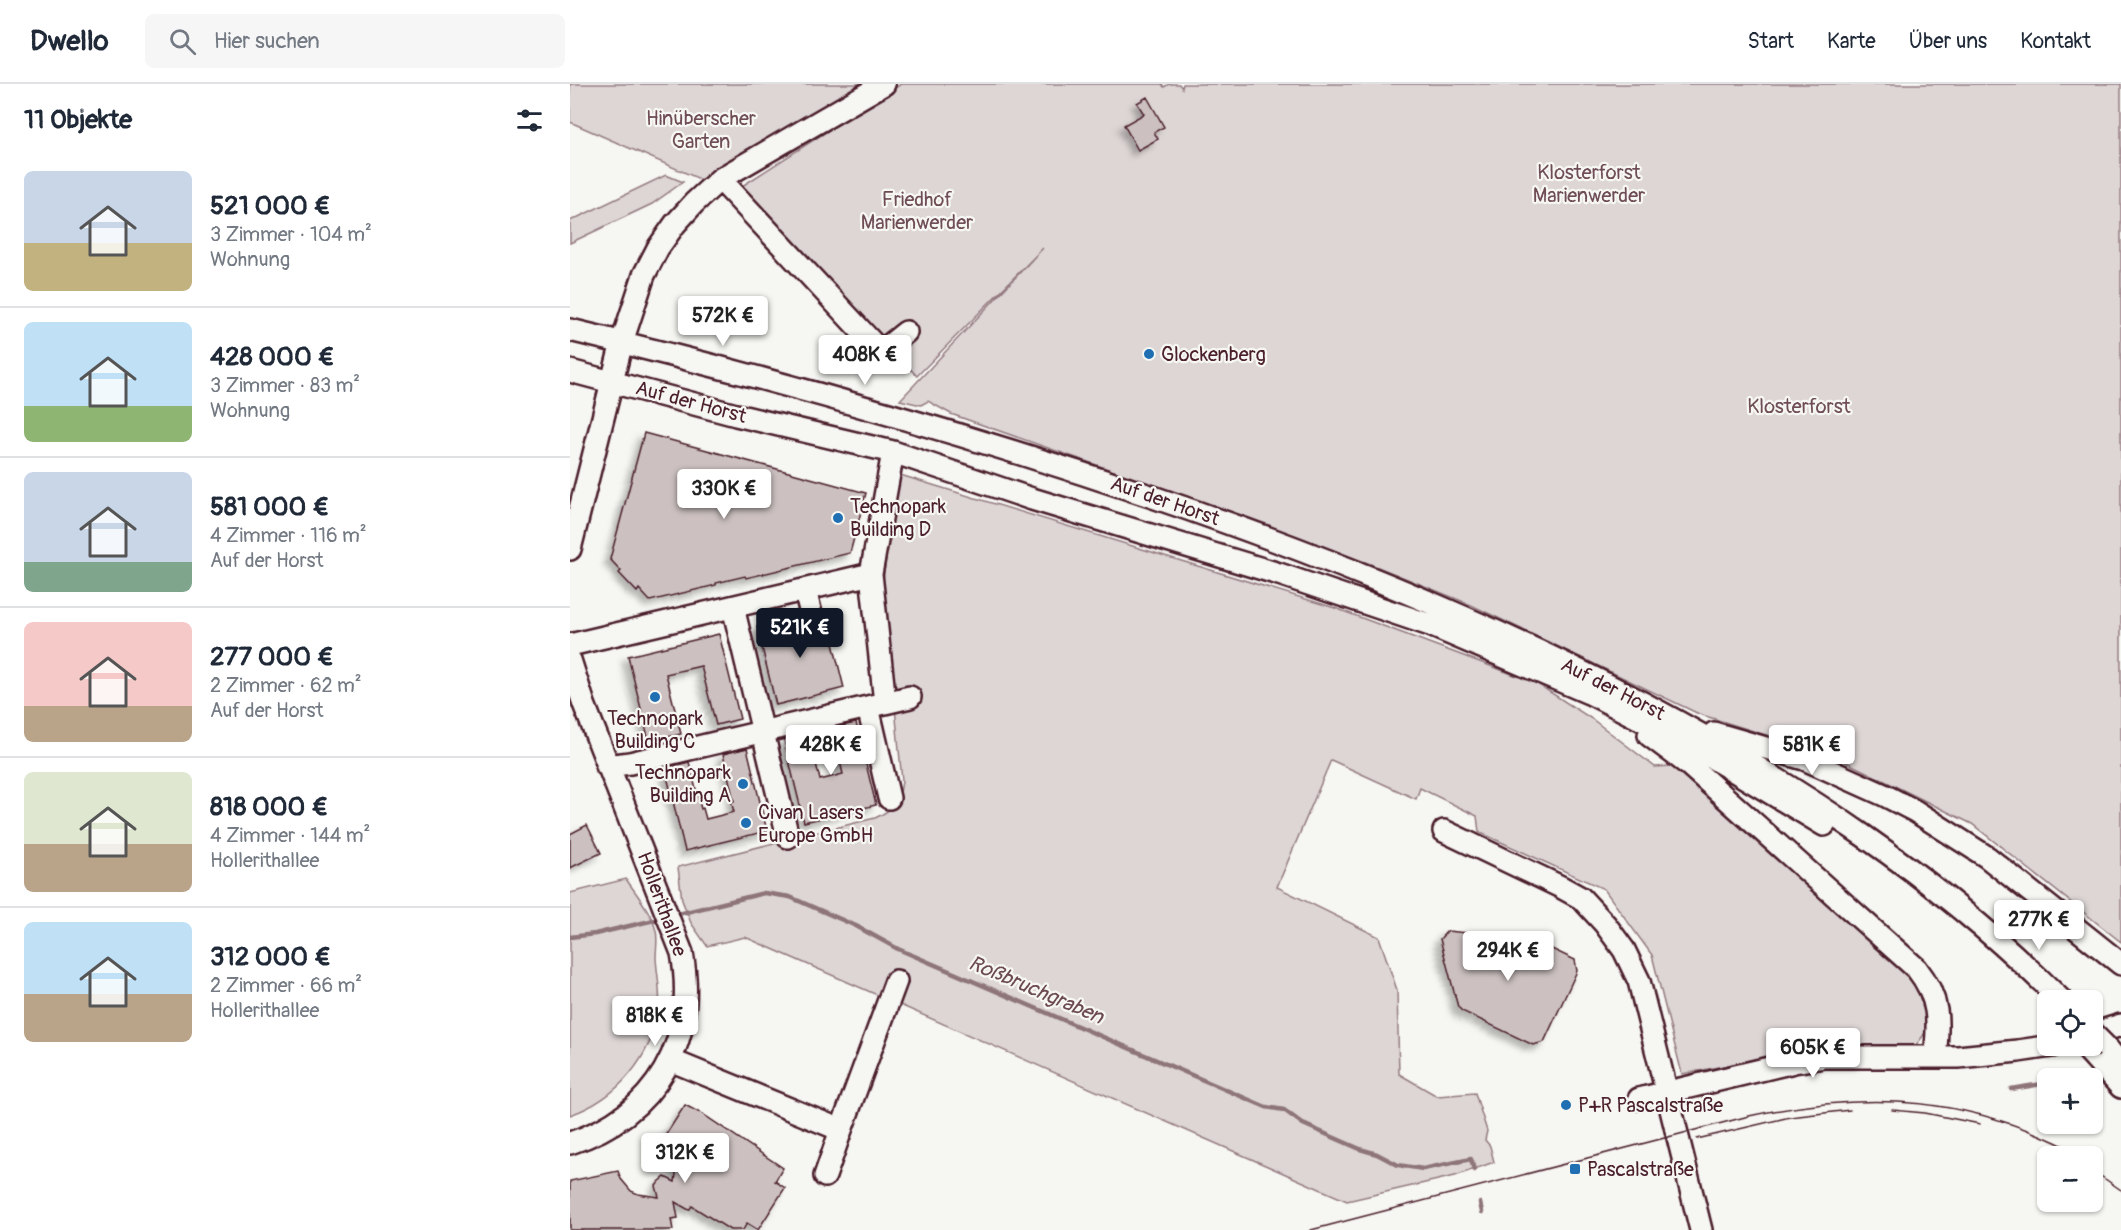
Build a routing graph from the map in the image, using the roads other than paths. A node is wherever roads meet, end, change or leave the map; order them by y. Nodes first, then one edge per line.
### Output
1 (884, 84) edge
2 (720, 179) junction
3 (570, 330) edge
4 (906, 332) dead end
5 (622, 342) junction
6 (570, 371) edge
7 (612, 382) junction
8 (892, 452) junction
9 (570, 549) edge
10 (871, 574) junction
11 (805, 590) junction
12 (733, 607) junction
13 (811, 614) dead end
14 (570, 645) edge
15 (570, 660) edge
16 (573, 685) edge
17 (1589, 693) junction
18 (910, 697) dead end
19 (876, 705) junction
20 (1684, 725) junction
21 (762, 732) junction
22 (607, 766) junction
23 (1832, 771) junction
24 (1793, 787) junction
25 (889, 798) dead end
26 (1444, 831) dead end
27 (788, 837) dead end
28 (2121, 964) edge
29 (896, 981) dead end
30 (2050, 990) edge
31 (2037, 997) edge
32 (2121, 1025) edge
33 (2103, 1037) edge
34 (2037, 1048) edge
35 (2103, 1051) edge
36 (2101, 1056) edge
37 (1935, 1057) junction
38 (670, 1060) junction
39 (2121, 1065) edge
40 (2121, 1087) edge
41 (1668, 1092) junction
42 (1639, 1100) dead end
43 (841, 1130) junction
44 (570, 1143) edge
45 (825, 1176) dead end
46 (1701, 1230) edge

1 - 2 street
2 - 4 street
2 - 5 street
3 - 5 street, Auf der Horst
5 - 7 street
5 - 20 street, Auf der Horst
6 - 7 street, Auf der Horst
7 - 8 street, Auf der Horst
7 - 9 street
8 - 10 street
8 - 17 street, Auf der Horst
10 - 11 street
10 - 19 street
11 - 12 street
11 - 13 street
12 - 14 street
12 - 21 street
15 - 16 street, Hollerithallee
16 - 22 street, Hollerithallee
17 - 31 street, Auf der Horst
17 - 37 street, Auf der Horst
18 - 19 street
19 - 21 street
19 - 25 street
20 - 23 street, Auf der Horst
20 - 24 street, Auf der Horst
21 - 22 street
21 - 27 street
22 - 38 street, Hollerithallee
23 - 24 street, Auf der Horst
23 - 28 street, Auf der Horst
24 - 30 street, Auf der Horst
26 - 41 street
29 - 43 street
32 - 33 street
34 - 37 street
35 - 39 street
36 - 40 street
37 - 41 street
38 - 43 street
38 - 44 street, Hollerithallee
41 - 42 street
41 - 46 street
43 - 45 street

